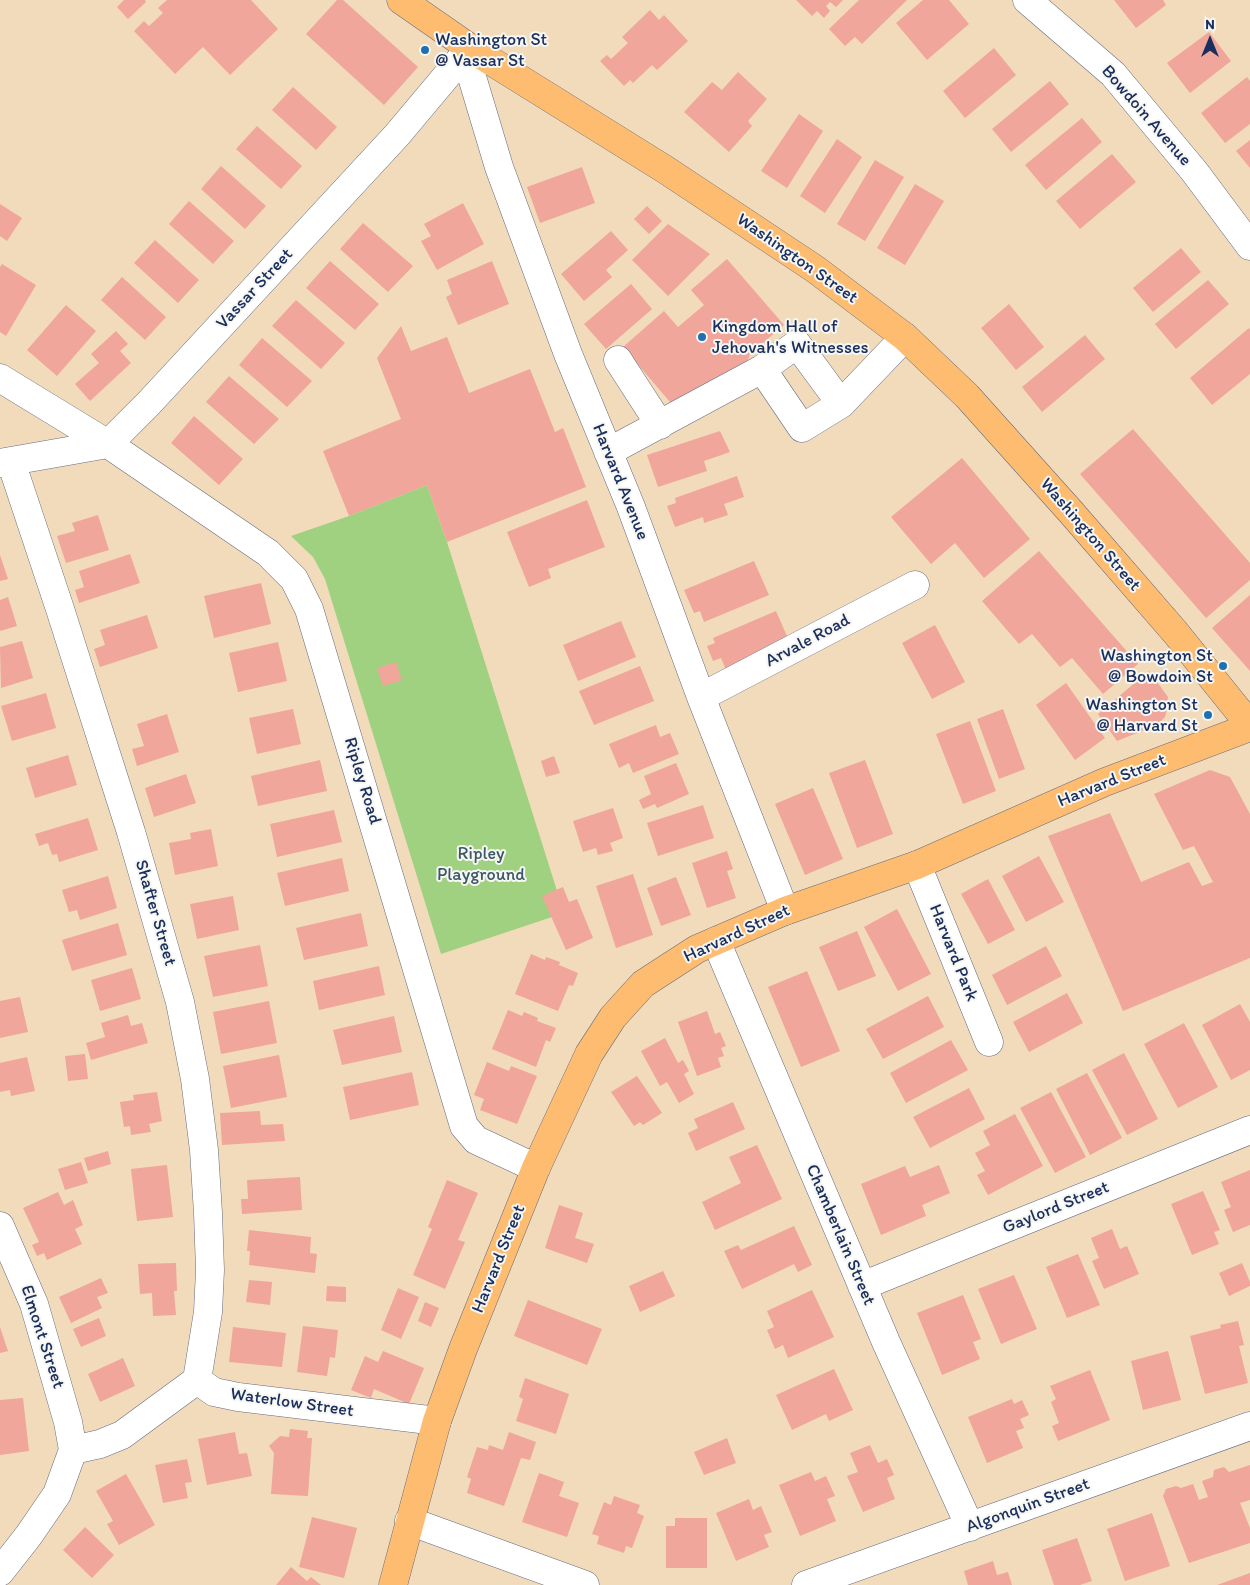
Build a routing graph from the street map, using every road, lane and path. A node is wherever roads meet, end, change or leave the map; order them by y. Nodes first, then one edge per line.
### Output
1 (401, 0) edge
2 (1027, 0) edge
3 (470, 48) junction
4 (1250, 246) edge
5 (905, 337) junction
6 (618, 360) dead end
7 (762, 369) junction
8 (0, 378) edge
9 (841, 404) junction
10 (660, 425) junction
11 (108, 444) junction
12 (608, 452) junction
13 (6, 463) edge
14 (915, 585) dead end
15 (701, 697) junction
16 (1250, 726) edge
17 (918, 864) junction
18 (785, 911) junction
19 (716, 940) junction
20 (989, 1042) dead end
21 (1250, 1130) edge
22 (536, 1168) junction
23 (0, 1226) edge
24 (862, 1286) junction
25 (197, 1380) junction
26 (437, 1422) junction
27 (1250, 1426) edge
28 (73, 1450) junction
29 (409, 1521) junction
30 (970, 1527) junction
31 (0, 1572) edge
32 (393, 1585) edge
33 (585, 1585) edge
34 (806, 1585) edge

1 - 3 main road, Washington Street
2 - 4 street, Bowdoin Avenue
3 - 5 main road, Washington Street
3 - 11 street, Vassar Street
3 - 12 street, Harvard Avenue
5 - 9 street
5 - 16 main road, Washington Street
6 - 10 street
7 - 9 street
7 - 9 street
7 - 10 street
8 - 11 street, Ripley Road
10 - 12 street
11 - 13 street
11 - 22 street, Ripley Road
12 - 15 street, Harvard Avenue
13 - 25 street, Shafter Street
14 - 15 street, Arvale Road
15 - 18 street, Harvard Avenue
16 - 17 main road, Harvard Street
17 - 18 main road, Harvard Street
17 - 20 street, Harvard Park
18 - 19 main road, Harvard Street
19 - 22 main road, Harvard Street
19 - 24 street, Chamberlain Street
21 - 24 street, Gaylord Street
22 - 26 main road, Harvard Street
23 - 28 street, Elmont Street
24 - 30 street, Chamberlain Street
25 - 26 street, Waterlow Street
25 - 28 street
26 - 29 main road, Harvard Street
27 - 30 street, Algonquin Street
28 - 31 street
29 - 32 main road, Harvard Street
29 - 33 street
30 - 34 street, Algonquin Street

